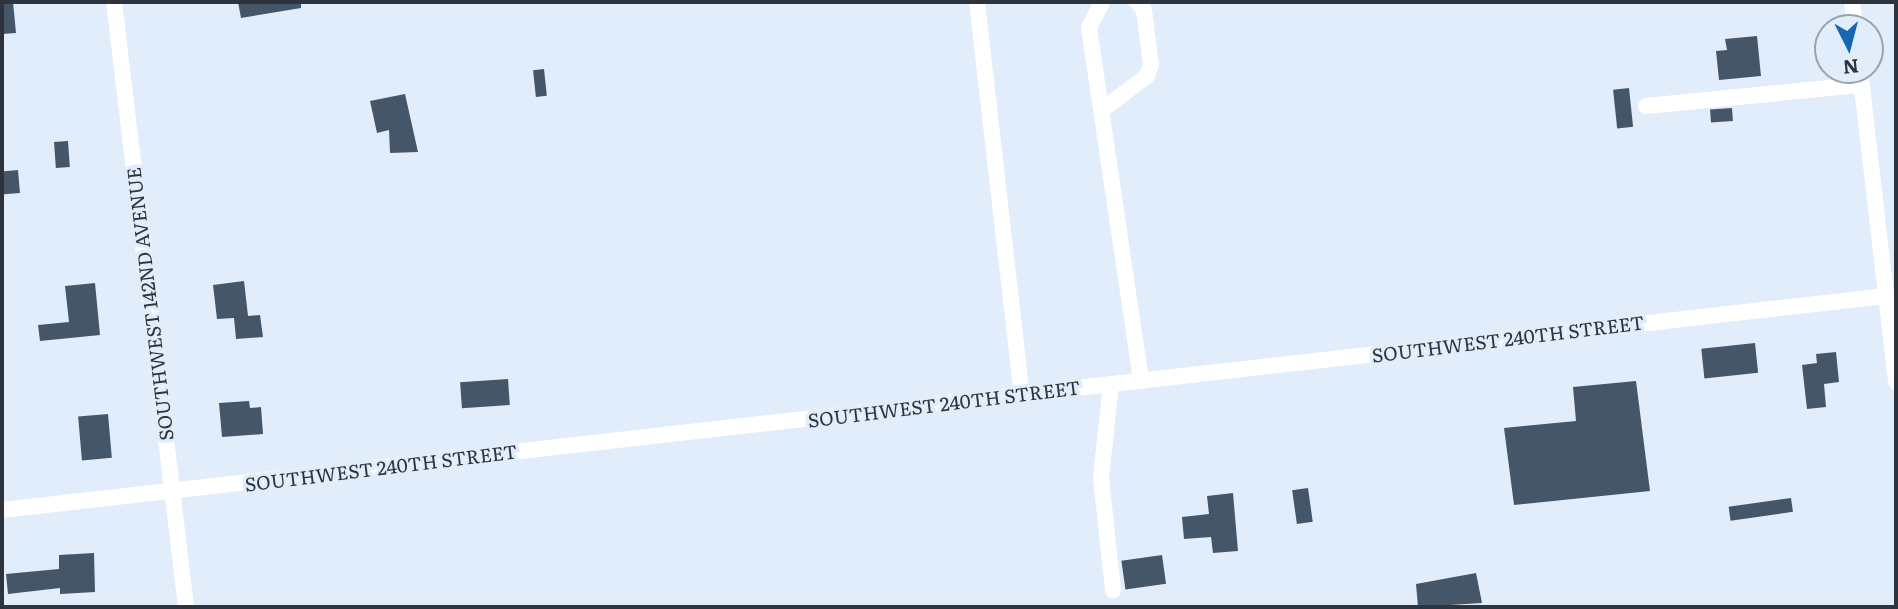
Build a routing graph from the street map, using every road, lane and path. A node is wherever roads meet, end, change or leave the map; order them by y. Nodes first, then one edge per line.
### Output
1 (114, 2) edge
2 (977, 2) edge
3 (1102, 2) edge
4 (1137, 2) edge
5 (1814, 83) edge
6 (1862, 84) edge
7 (1646, 106) dead end
8 (1101, 110) junction
9 (1887, 296) junction
10 (1141, 381) junction
11 (1896, 382) edge
12 (1111, 384) junction
13 (1022, 395) junction
14 (173, 491) junction
15 (2, 510) edge
16 (1113, 590) dead end
17 (186, 607) edge

1 - 14 street, SOUTHWEST 142ND AVENUE
2 - 13 street
3 - 8 street
4 - 8 street
5 - 7 street
6 - 9 street
8 - 10 street
9 - 10 street, SOUTHWEST 240TH STREET
9 - 11 street
10 - 12 street, SOUTHWEST 240TH STREET
12 - 13 street, SOUTHWEST 240TH STREET
12 - 16 street
13 - 14 street, SOUTHWEST 240TH STREET
14 - 15 street, SOUTHWEST 240TH STREET
14 - 17 street, SOUTHWEST 142ND AVENUE

